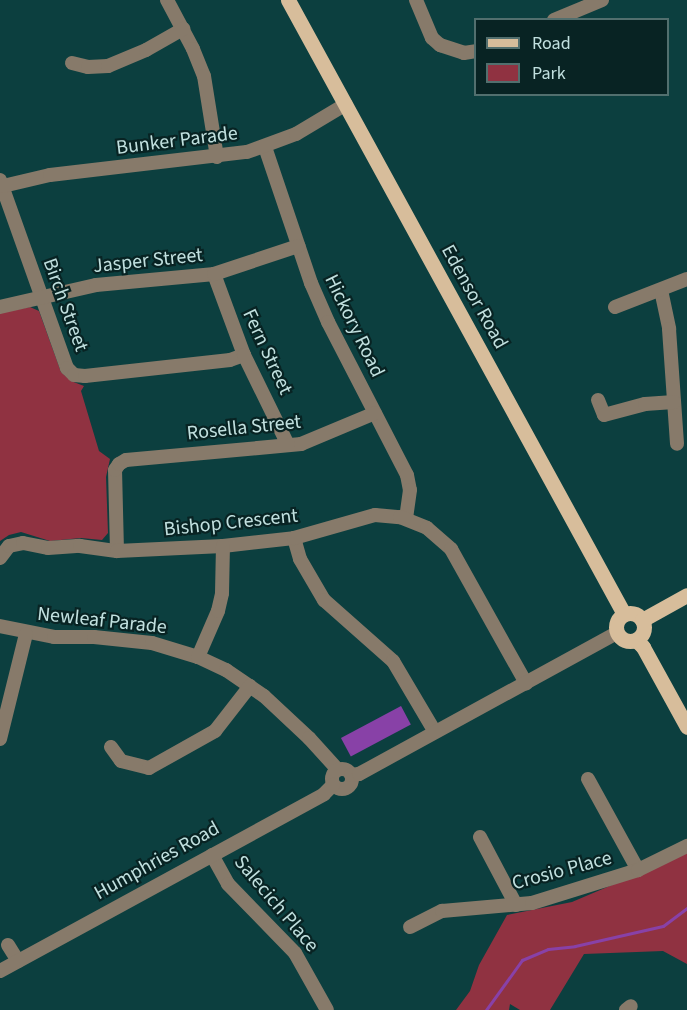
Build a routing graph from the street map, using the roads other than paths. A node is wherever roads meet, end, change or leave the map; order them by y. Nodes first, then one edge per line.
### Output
1 (167, 0) edge
2 (288, 0) edge
3 (416, 0) edge
4 (602, 0) edge
5 (559, 18) edge
6 (183, 30) junction
7 (474, 51) edge
8 (72, 63) dead end
9 (345, 104) junction
10 (265, 147) junction
11 (217, 158) junction
12 (1, 183) edge
13 (298, 246) junction
14 (214, 274) junction
15 (687, 279) edge
16 (661, 290) junction
17 (42, 297) junction
18 (0, 307) edge
19 (615, 307) dead end
20 (244, 356) junction
21 (598, 400) dead end
22 (674, 402) junction
23 (375, 413) junction
24 (677, 444) dead end
25 (288, 445) junction
26 (406, 519) junction
27 (294, 538) junction
28 (223, 546) junction
29 (117, 551) junction
30 (0, 558) edge
31 (687, 595) edge
32 (624, 614) junction
33 (642, 620) junction
34 (0, 626) edge
35 (26, 633) junction
36 (617, 633) junction
37 (636, 640) junction
38 (198, 657) junction
39 (526, 683) junction
40 (250, 686) junction
41 (687, 727) edge
42 (435, 732) junction
43 (0, 740) edge
44 (111, 747) dead end
45 (344, 772) junction
46 (588, 779) dead end
47 (480, 837) dead end
48 (687, 846) edge
49 (212, 855) junction
50 (638, 870) junction
51 (516, 905) junction
52 (410, 927) dead end
53 (8, 945) dead end
54 (18, 961) junction
55 (0, 971) edge
56 (327, 1010) edge

1 - 6 street
2 - 9 main road, Edensor Road
3 - 7 street
4 - 5 street
6 - 8 street
6 - 11 street
9 - 10 street, Bunker Parade
9 - 32 main road, Edensor Road
10 - 11 street, Bunker Parade
10 - 13 street, Hickory Road
11 - 12 street, Bunker Parade
12 - 17 street, Birch Street
13 - 14 street, Jasper Street
13 - 23 street, Hickory Road
14 - 17 street, Jasper Street
14 - 20 street, Fern Street
15 - 16 street
16 - 19 street
16 - 22 street
17 - 18 street, Jasper Street
17 - 20 street, Birch Street
20 - 25 street, Fern Street
21 - 22 street
22 - 24 street
23 - 25 street, Rosella Street
23 - 26 street, Hickory Road
25 - 29 street, Rosella Street
26 - 27 street, Bishop Crescent
26 - 39 street, Bishop Crescent
27 - 28 street, Bishop Crescent
27 - 42 street
28 - 29 street, Bishop Crescent
28 - 38 street
29 - 30 street, Bishop Crescent
31 - 33 main road
32 - 33 main road
32 - 36 main road
33 - 37 main road
34 - 35 street, Newleaf Parade
35 - 38 street, Newleaf Parade
35 - 43 street
36 - 37 main road
36 - 39 street
37 - 41 main road
38 - 40 street, Newleaf Parade
39 - 42 street
40 - 44 street
40 - 45 street, Newleaf Parade
42 - 45 street
45 - 49 street, Humphries Road
46 - 50 street
47 - 51 street
48 - 50 street, Crosio Place
49 - 54 street, Humphries Road
49 - 56 street, Salecich Place
50 - 51 street, Crosio Place
51 - 52 street, Crosio Place
53 - 54 street
54 - 55 street, Humphries Road

